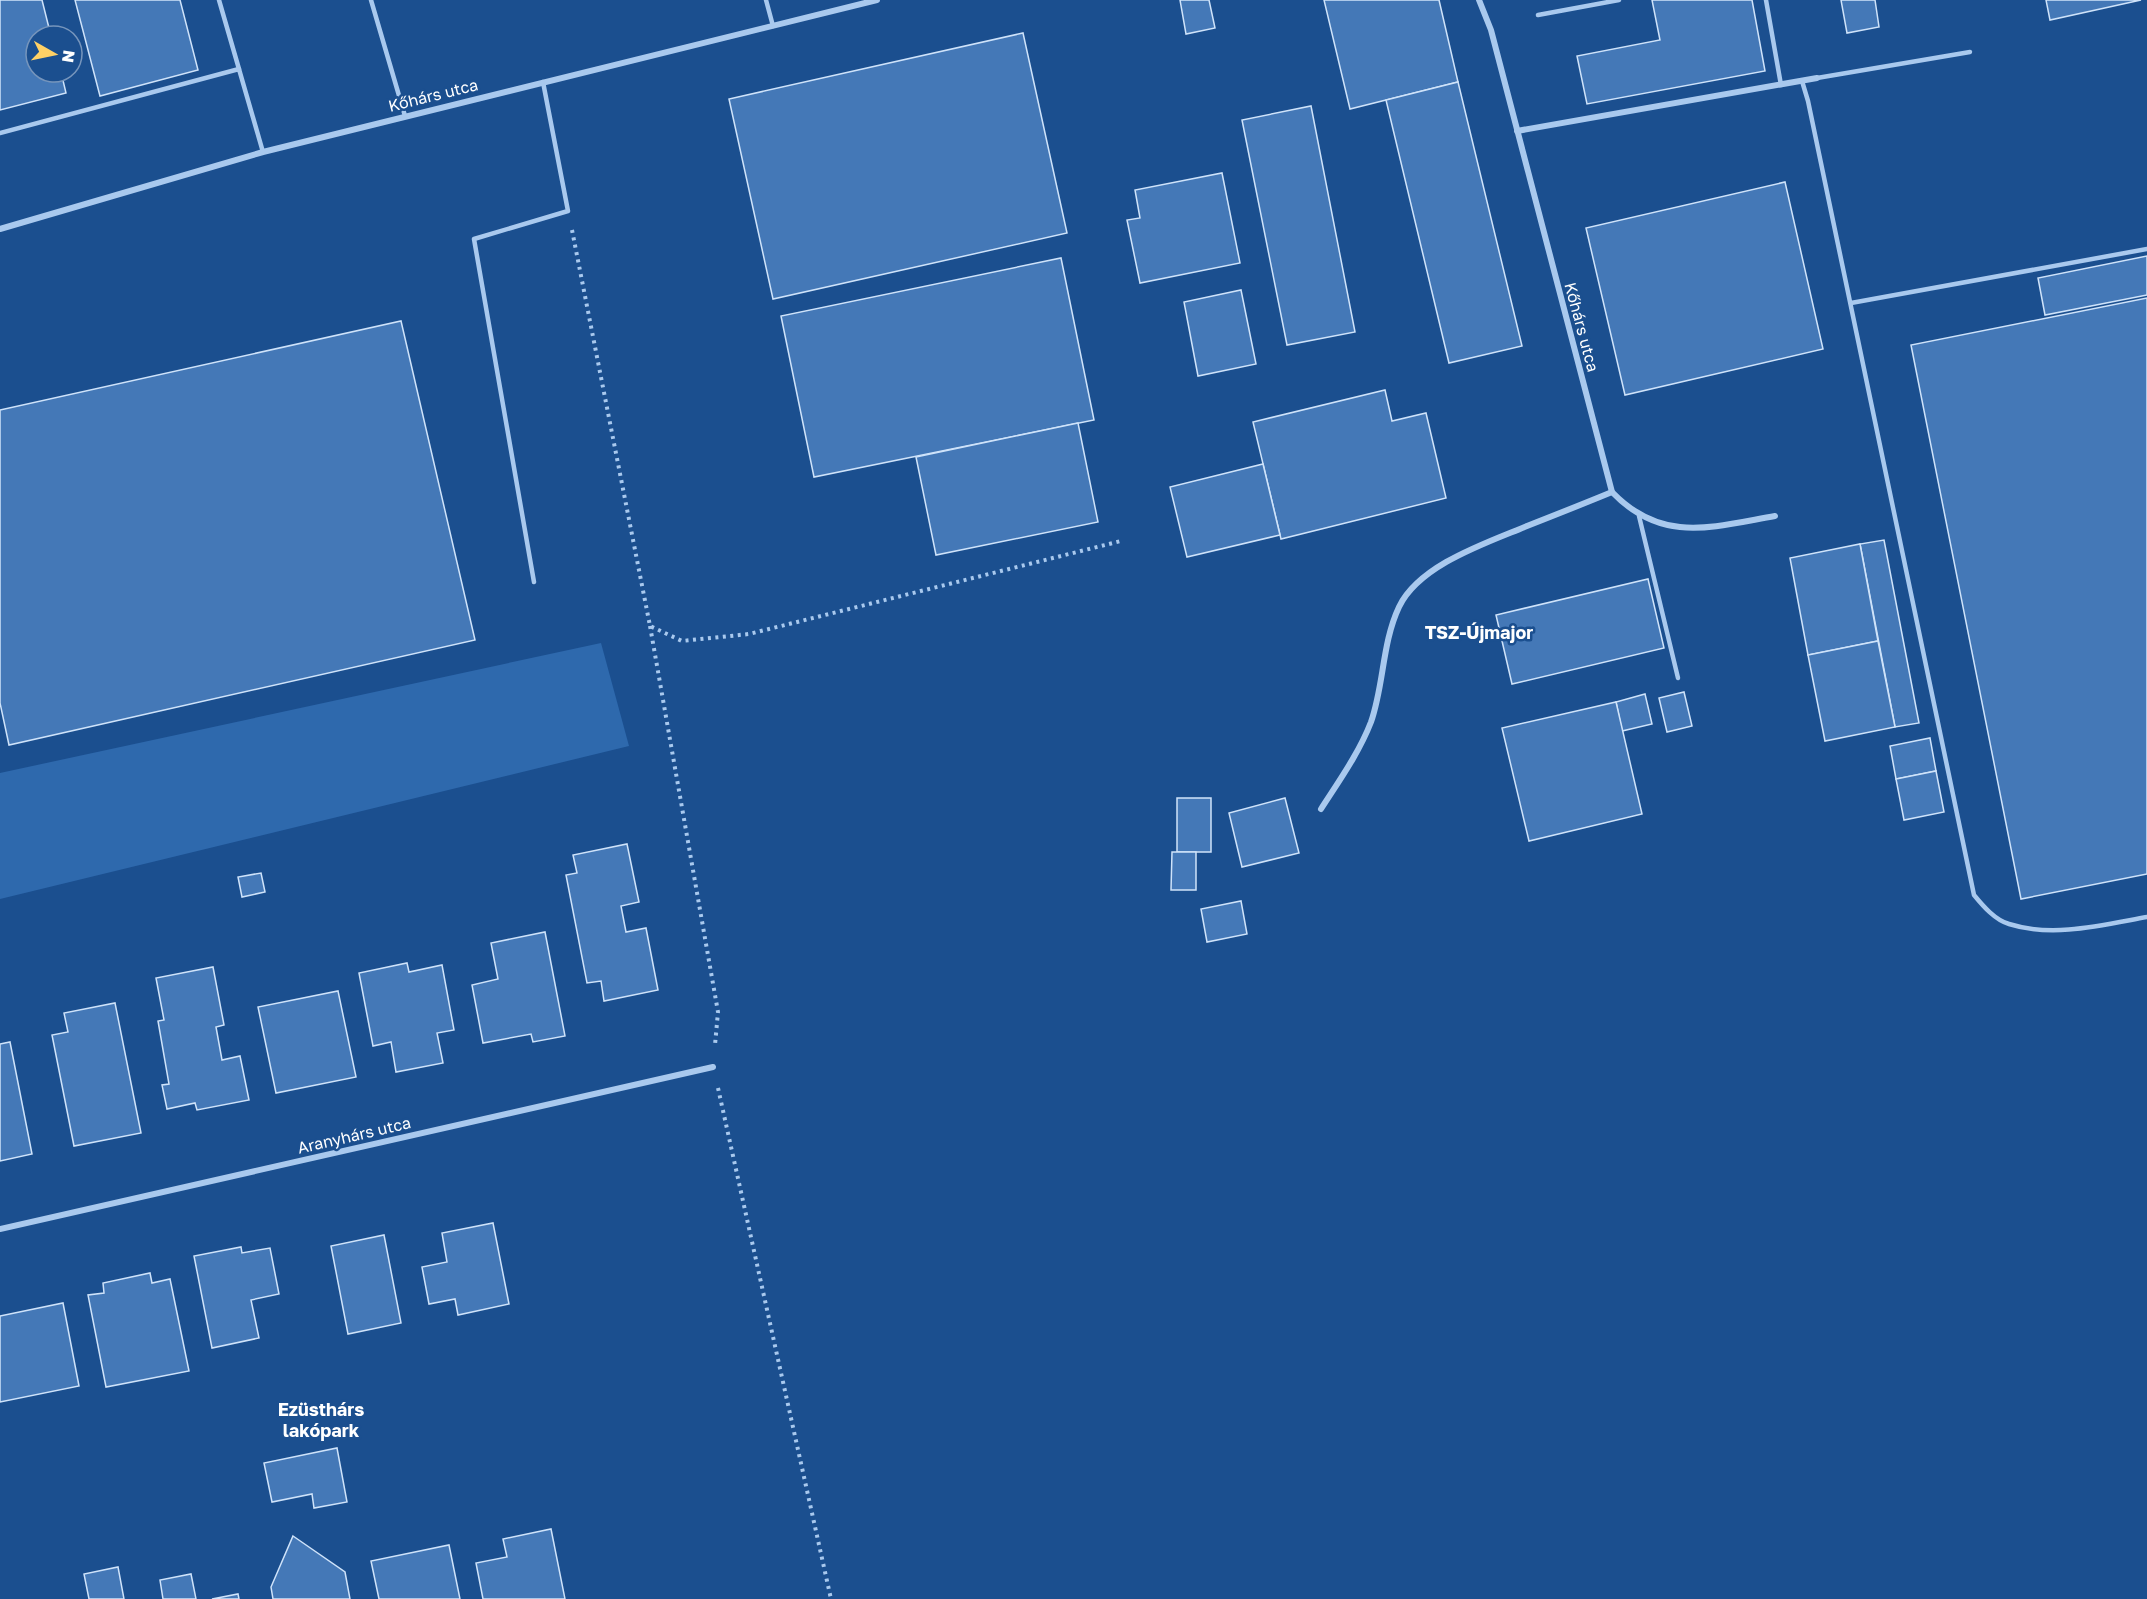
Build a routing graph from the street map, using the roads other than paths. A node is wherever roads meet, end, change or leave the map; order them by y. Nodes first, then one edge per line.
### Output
1 (219, 0) edge
2 (370, 0) edge
3 (766, 0) edge
4 (877, 0) edge
5 (1479, 0) edge
6 (1619, 0) edge
7 (1766, 0) edge
8 (1538, 15) dead end
9 (773, 27) junction
10 (1970, 52) dead end
11 (239, 69) junction
12 (1817, 78) joint
13 (1802, 81) junction
14 (543, 82) junction
15 (1781, 85) junction
16 (405, 116) junction
17 (1517, 131) junction
18 (0, 134) edge
19 (263, 152) junction
20 (0, 229) edge
21 (2147, 249) edge
22 (1851, 303) junction
23 (1612, 492) junction
24 (1639, 516) junction
25 (1775, 516) dead end
26 (534, 582) dead end
27 (1678, 678) dead end
28 (1321, 809) dead end
29 (2147, 917) edge
30 (713, 1067) road end
31 (0, 1229) edge

1 - 11 lane
2 - 16 lane
3 - 9 lane
4 - 9 street, Kőhárs utca
5 - 17 street, Kőhárs utca
6 - 8 lane
7 - 15 lane
9 - 14 street, Kőhárs utca
10 - 12 lane
11 - 18 lane
11 - 19 lane
12 - 13 street
13 - 15 street
13 - 22 lane
14 - 16 street, Kőhárs utca
14 - 26 lane
15 - 17 street
16 - 19 street, Kőhárs utca
17 - 23 street, Kőhárs utca
19 - 20 street, Kőhárs utca
21 - 22 lane
22 - 29 lane
23 - 24 street
23 - 28 street
24 - 25 street
24 - 27 lane
30 - 31 street, Aranyhárs utca

